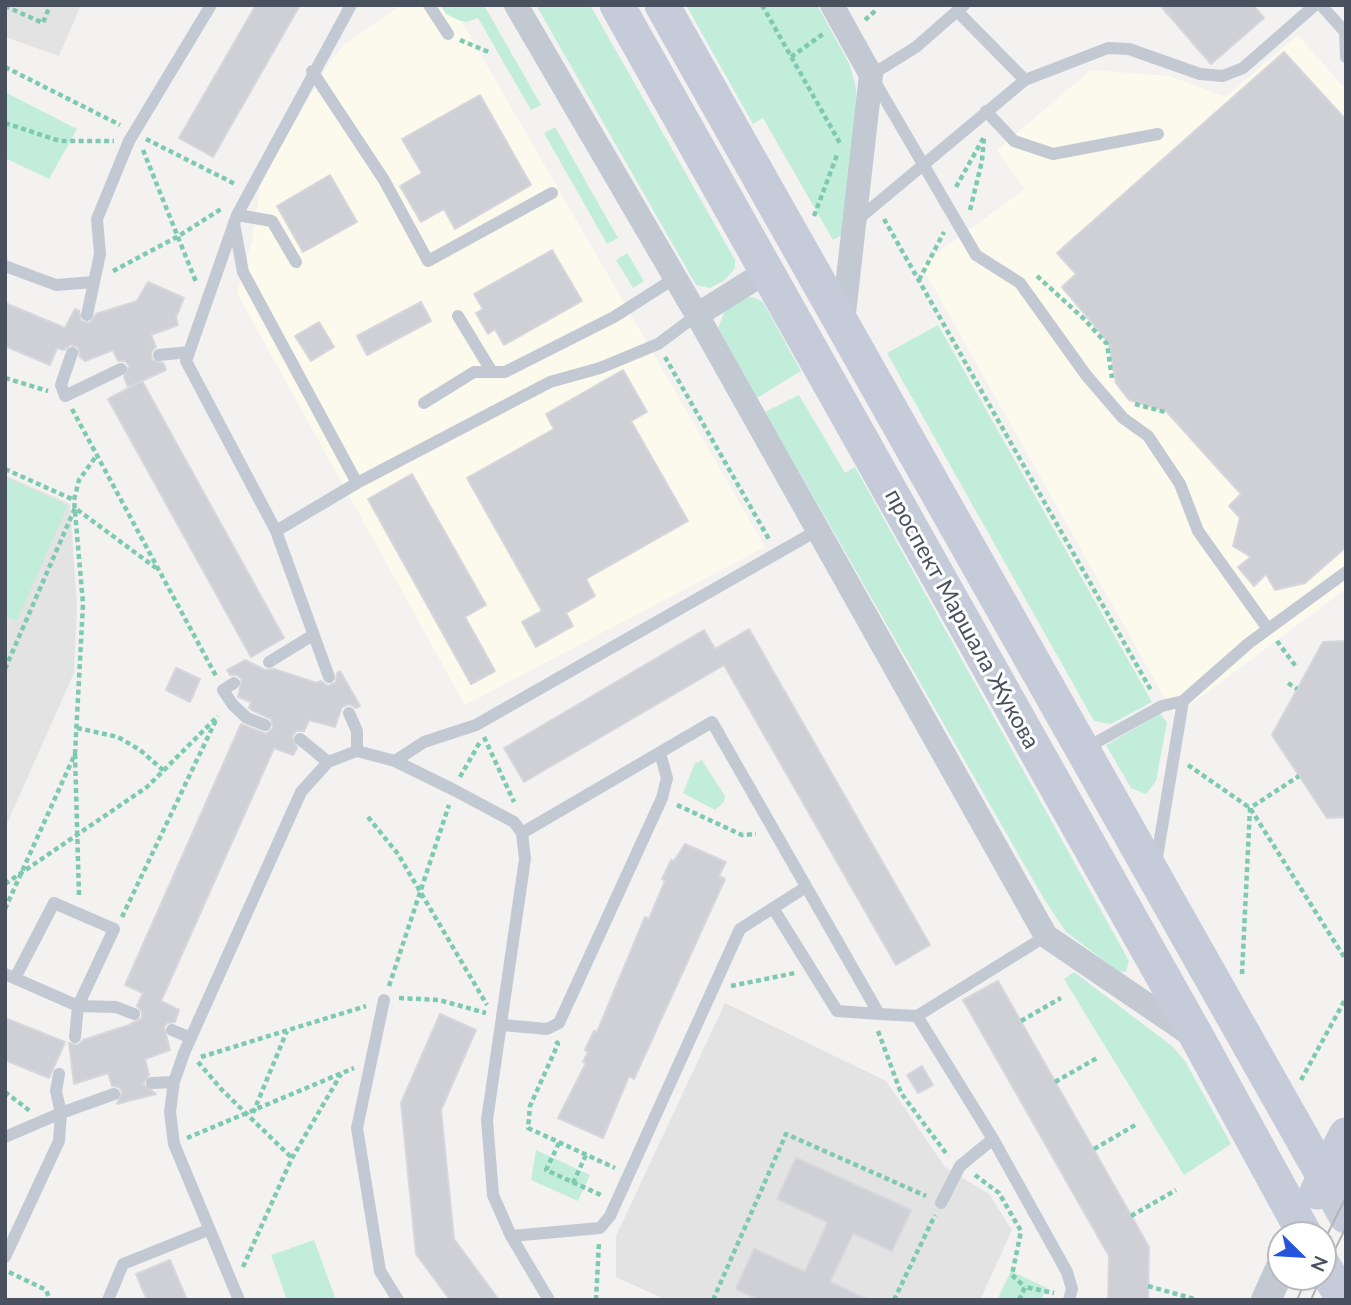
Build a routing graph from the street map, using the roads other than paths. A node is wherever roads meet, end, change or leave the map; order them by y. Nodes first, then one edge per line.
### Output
1 (211, 5) edge
2 (351, 5) edge
3 (429, 5) edge
4 (516, 5) edge
5 (617, 5) edge
6 (662, 5) edge
7 (1315, 5) edge
8 (1321, 5) edge
9 (961, 8) edge
10 (832, 17) edge
11 (1345, 32) edge
12 (448, 34) road end
13 (1346, 57) edge
14 (312, 71) junction
15 (871, 75) junction
16 (1025, 80) junction
17 (986, 111) junction
18 (1158, 134) dead end
19 (923, 163) junction
20 (552, 193) dead end
21 (235, 219) junction
22 (854, 222) junction
23 (296, 262) dead end
24 (5, 266) edge
25 (767, 271) junction
26 (675, 278) junction
27 (93, 282) junction
28 (87, 315) dead end
29 (697, 315) junction
30 (458, 316) dead end
31 (843, 322) junction
32 (189, 352) junction
33 (72, 353) dead end
34 (159, 355) dead end
35 (121, 369) dead end
36 (492, 372) junction
37 (424, 403) dead end
38 (357, 484) junction
39 (818, 530) junction
40 (276, 531) junction
41 (1346, 572) edge
42 (1268, 629) junction
43 (313, 635) junction
44 (269, 662) dead end
45 (329, 677) dead end
46 (234, 683) dead end
47 (1183, 701) junction
48 (349, 713) dead end
49 (265, 725) dead end
50 (300, 739) dead end
51 (358, 751) junction
52 (1081, 751) junction
53 (660, 752) junction
54 (395, 761) junction
55 (328, 762) junction
56 (522, 833) junction
57 (1154, 878) junction
58 (806, 887) junction
59 (773, 908) junction
60 (1046, 936) junction
61 (10, 976) edge
62 (384, 1000) road end
63 (78, 1006) junction
64 (134, 1014) dead end
65 (879, 1014) junction
66 (917, 1016) junction
67 (502, 1025) junction
68 (172, 1030) dead end
69 (75, 1037) dead end
70 (191, 1038) junction
71 (1198, 1039) junction
72 (59, 1074) dead end
73 (174, 1082) junction
74 (152, 1083) dead end
75 (114, 1094) dead end
76 (61, 1112) junction
77 (1346, 1135) edge
78 (5, 1137) edge
79 (993, 1139) junction
80 (1324, 1178) junction
81 (941, 1203) road end
82 (1346, 1216) edge
83 (1294, 1221) edge
84 (1305, 1221) edge
85 (208, 1230) junction
86 (511, 1236) junction
87 (5, 1257) edge
88 (236, 1293) edge
89 (1069, 1298) edge
90 (108, 1300) edge
91 (398, 1300) edge
92 (549, 1300) edge

1 - 27 lane
2 - 14 lane
3 - 12 lane
4 - 26 street
5 - 25 main road, проспект Маршала Жукова
6 - 31 main road, проспект Маршала Жукова
7 - 16 lane
8 - 11 lane
9 - 15 lane
9 - 16 lane
10 - 15 street
11 - 13 lane
14 - 20 lane
14 - 21 lane
15 - 19 lane
15 - 22 street
16 - 17 lane
17 - 18 lane
17 - 19 lane
19 - 22 lane
19 - 42 lane
21 - 23 lane
21 - 32 lane
21 - 38 lane
22 - 31 street
24 - 27 lane
25 - 29 street
25 - 71 main road, проспект Маршала Жукова
26 - 29 street
26 - 36 lane
27 - 28 lane
29 - 38 lane
29 - 39 street
30 - 36 lane
31 - 52 main road, проспект Маршала Жукова
32 - 34 lane
32 - 40 lane
33 - 35 lane
36 - 37 lane
38 - 40 lane
39 - 54 lane
39 - 60 street
40 - 43 lane
41 - 42 lane
42 - 47 lane
43 - 44 lane
43 - 45 lane
46 - 49 lane
47 - 52 lane
47 - 57 lane
48 - 51 lane
50 - 55 lane
51 - 54 lane
51 - 55 lane
52 - 57 main road, проспект Маршала Жукова
53 - 56 lane
53 - 58 lane
53 - 67 lane
54 - 56 lane
55 - 70 lane
56 - 67 lane
57 - 80 main road, проспект Маршала Жукова
58 - 59 lane
58 - 65 lane
59 - 65 lane
59 - 86 lane
60 - 66 lane
60 - 71 street
61 - 63 lane
61 - 63 lane
62 - 91 lane
63 - 64 lane
63 - 69 lane
65 - 66 lane
66 - 79 lane
67 - 86 lane
68 - 70 lane
70 - 73 lane
71 - 83 main road, проспект Маршала Жукова
72 - 76 lane
73 - 74 lane
73 - 85 lane
75 - 76 lane
76 - 78 lane
76 - 87 lane
77 - 80 main road
79 - 81 lane
79 - 89 lane
80 - 82 main road, проспект Маршала Жукова
80 - 84 main road
85 - 88 lane
85 - 90 lane
86 - 92 lane

